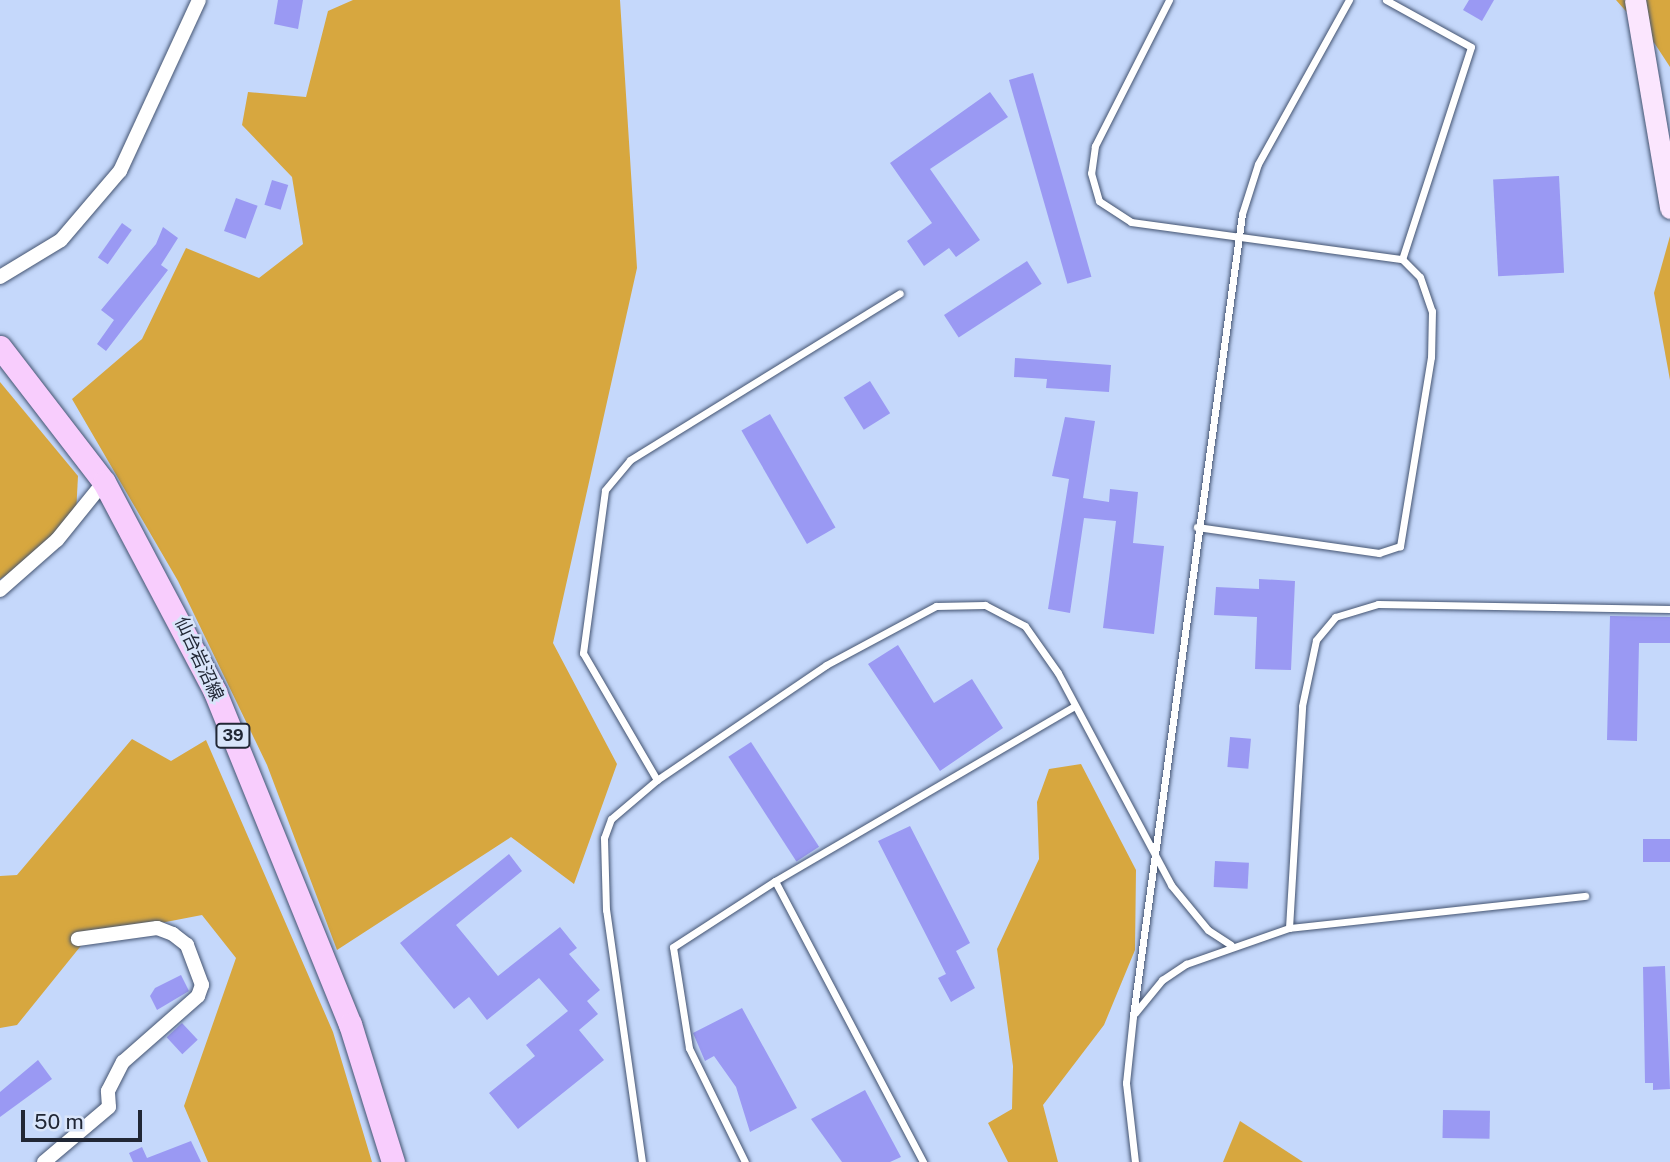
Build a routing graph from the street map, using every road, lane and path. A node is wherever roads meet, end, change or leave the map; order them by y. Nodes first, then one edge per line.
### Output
1 (198, 0) edge
2 (1170, 0) edge
3 (1349, 0) edge
4 (1386, 0) edge
5 (1635, 0) edge
6 (1670, 208) edge
7 (1240, 235) junction
8 (1402, 259) junction
9 (0, 276) edge
10 (900, 293) dead end
11 (0, 347) edge
12 (104, 482) junction
13 (1197, 527) junction
14 (0, 590) edge
15 (1670, 609) edge
16 (1074, 706) junction
17 (657, 780) junction
18 (1157, 859) junction
19 (775, 881) junction
20 (1585, 896) dead end
21 (1289, 929) junction
22 (78, 939) dead end
23 (1231, 945) junction
24 (1133, 1016) junction
25 (44, 1162) edge
26 (393, 1162) edge
27 (642, 1162) edge
28 (745, 1162) edge
29 (923, 1162) edge
30 (1135, 1162) edge

1 - 9 street
2 - 7 lane
3 - 7 lane
4 - 8 lane
5 - 6 street
7 - 8 lane
7 - 13 lane
8 - 13 lane
10 - 17 lane
11 - 12 main road, 仙台岩沼線 / 39
12 - 14 street
12 - 26 main road, 仙台岩沼線 / 39
13 - 18 lane
15 - 21 lane
16 - 17 lane
16 - 18 lane
16 - 19 lane
17 - 27 lane
18 - 23 lane
18 - 24 lane
19 - 28 lane
19 - 29 lane
20 - 21 lane
21 - 23 lane
22 - 25 street
23 - 24 lane
24 - 30 lane

